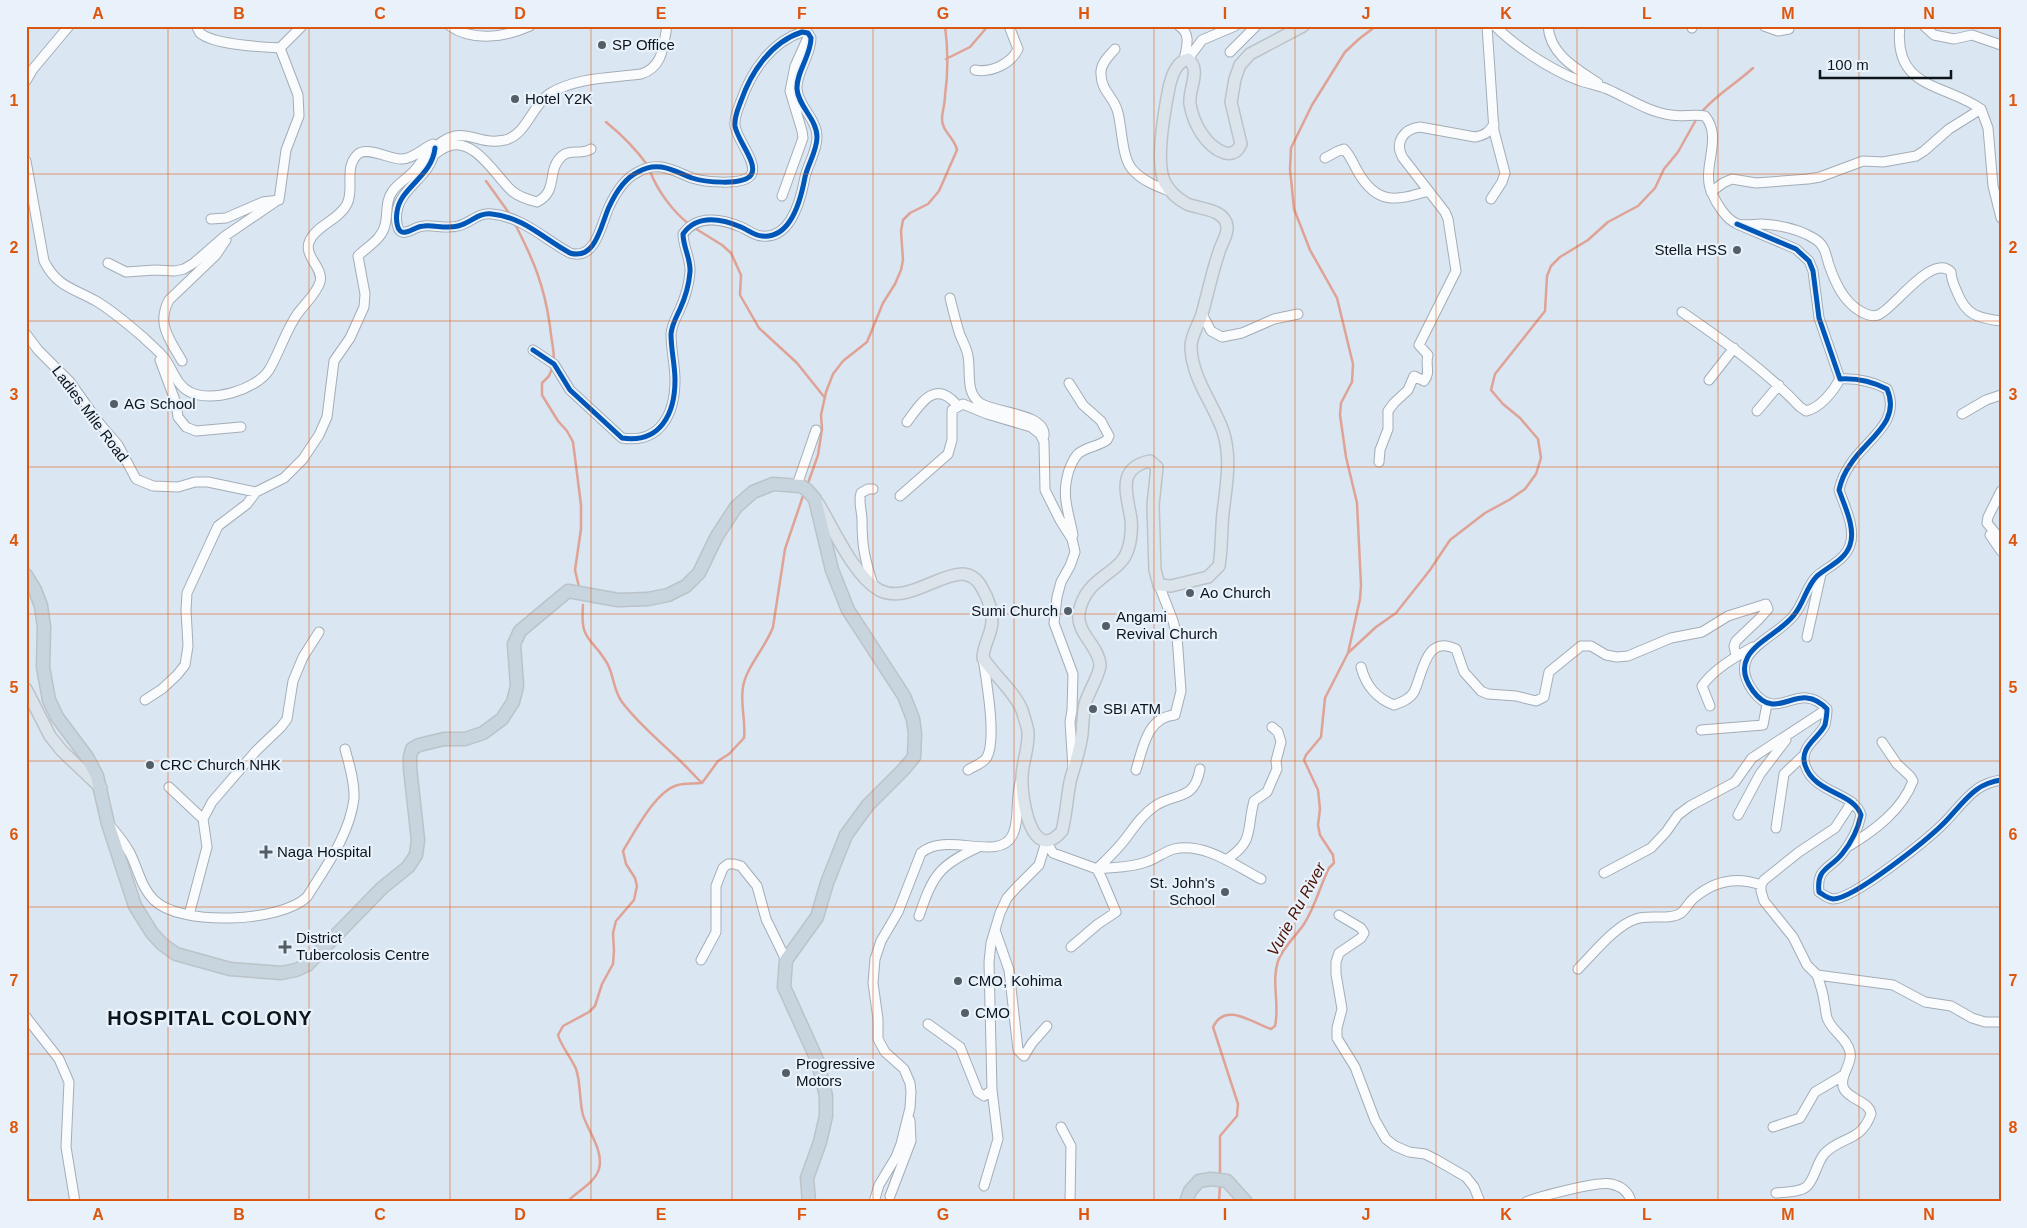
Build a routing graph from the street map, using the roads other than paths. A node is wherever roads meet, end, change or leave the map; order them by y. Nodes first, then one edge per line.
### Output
1 (69, 26) edge
2 (196, 26) edge
3 (302, 26) edge
4 (450, 26) edge
5 (530, 26) edge
6 (667, 26) edge
7 (1009, 26) edge
8 (1179, 26) edge
9 (1235, 26) edge
10 (1256, 26) edge
11 (1303, 26) edge
12 (1487, 26) edge
13 (1495, 26) edge
14 (1548, 26) edge
15 (1764, 26) edge
16 (1900, 26) edge
17 (1924, 26) edge
18 (1789, 29) dead end
19 (809, 35) junction
20 (2001, 46) edge
21 (280, 48) junction
22 (1115, 49) dead end
23 (1230, 52) dead end
24 (1186, 60) junction
25 (975, 70) dead end
26 (26, 81) edge
27 (1606, 88) junction
28 (1981, 109) junction
29 (1494, 124) junction
30 (445, 140) junction
31 (592, 149) dead end
32 (435, 151) junction
33 (1325, 158) dead end
34 (26, 161) edge
35 (1428, 191) junction
36 (1172, 192) junction
37 (1711, 192) junction
38 (782, 196) dead end
39 (1491, 199) dead end
40 (279, 200) junction
41 (2001, 218) edge
42 (211, 219) dead end
43 (1737, 224) junction
44 (232, 232) junction
45 (108, 263) dead end
46 (950, 298) dead end
47 (1682, 312) dead end
48 (1202, 314) junction
49 (1298, 314) dead end
50 (2001, 321) edge
51 (26, 334) edge
52 (1734, 348) junction
53 (157, 349) junction
54 (533, 350) dead end
55 (182, 361) dead end
56 (1840, 379) junction
57 (1709, 380) dead end
58 (1068, 383) dead end
59 (1779, 386) junction
60 (2001, 395) edge
61 (957, 405) junction
62 (1757, 411) dead end
63 (1962, 414) dead end
64 (907, 422) dead end
65 (242, 427) dead end
66 (816, 430) dead end
67 (1044, 442) junction
68 (1379, 462) dead end
69 (797, 485) junction
70 (873, 489) dead end
71 (2001, 491) edge
72 (256, 492) junction
73 (900, 496) dead end
74 (815, 499) junction
75 (1987, 523) junction
76 (2001, 540) edge
77 (1074, 545) junction
78 (2001, 551) edge
79 (1821, 574) junction
80 (26, 575) edge
81 (1159, 585) junction
82 (873, 586) junction
83 (319, 632) dead end
84 (1807, 637) dead end
85 (1758, 644) junction
86 (1736, 656) junction
87 (983, 658) junction
88 (1361, 667) dead end
89 (26, 689) edge
90 (145, 700) dead end
91 (1767, 704) junction
92 (1710, 706) dead end
93 (1827, 709) junction
94 (1272, 727) dead end
95 (1701, 730) dead end
96 (1792, 731) junction
97 (1882, 742) dead end
98 (345, 749) dead end
99 (1804, 754) junction
100 (968, 770) dead end
101 (1074, 770) junction
102 (1136, 770) dead end
103 (1200, 770) dead end
104 (1022, 778) junction
105 (2001, 780) edge
106 (169, 787) dead end
107 (101, 788) junction
108 (1852, 802) junction
109 (1738, 815) dead end
110 (203, 819) junction
111 (108, 824) junction
112 (1776, 828) dead end
113 (1046, 842) junction
114 (979, 846) junction
115 (1847, 847) junction
116 (1226, 860) junction
117 (1096, 869) junction
118 (1604, 873) dead end
119 (1261, 879) dead end
120 (1761, 885) junction
121 (189, 915) junction
122 (919, 916) dead end
123 (1338, 916) dead end
124 (995, 930) junction
125 (1071, 946) dead end
126 (701, 960) dead end
127 (786, 960) junction
128 (1578, 969) dead end
129 (1817, 975) junction
130 (26, 1017) edge
131 (2001, 1022) edge
132 (928, 1024) dead end
133 (1047, 1026) dead end
134 (1844, 1075) junction
135 (992, 1090) junction
136 (910, 1108) junction
137 (1061, 1127) dead end
138 (1773, 1127) dead end
139 (984, 1186) dead end
140 (1776, 1193) dead end
141 (890, 1196) dead end
142 (75, 1202) edge
143 (809, 1202) edge
144 (874, 1202) edge
145 (1070, 1202) edge
146 (1186, 1202) edge
147 (1246, 1202) edge
148 (1480, 1202) edge
149 (1526, 1202) edge
150 (1631, 1202) edge

1 - 26 street
2 - 21 street
3 - 21 street
4 - 5 street
6 - 30 street
7 - 25 street
8 - 24 street
9 - 24 street
10 - 23 street
11 - 24 main road
12 - 29 street
13 - 27 street
14 - 27 street
15 - 18 street
16 - 28 street
17 - 20 street
19 - 32 street
19 - 38 street
19 - 54 street
21 - 40 street
22 - 36 street
24 - 36 main road
27 - 37 street
28 - 37 street
28 - 41 street
29 - 35 street
29 - 39 street
30 - 32 street
30 - 53 street
31 - 32 street
32 - 72 street
33 - 35 street
34 - 53 street
35 - 68 street
36 - 48 main road
37 - 43 street
40 - 42 street
40 - 44 street
43 - 50 street
43 - 56 street
44 - 45 street
44 - 55 street
46 - 67 street
47 - 52 street
48 - 49 street
48 - 81 main road
51 - 72 street, Ladies Mile Road
52 - 57 street
52 - 59 street
53 - 65 street
56 - 59 street
56 - 79 street
58 - 77 street
59 - 62 street
60 - 63 street
61 - 64 street
61 - 67 street
61 - 73 street
66 - 69 street
67 - 77 street
69 - 74 highway
69 - 111 highway
70 - 82 street
71 - 75 street
72 - 90 street
74 - 82 main road
74 - 127 highway
75 - 76 street
75 - 78 street
77 - 101 street
79 - 84 street
79 - 85 street
80 - 107 highway
81 - 101 main road
81 - 102 street
82 - 87 main road
83 - 110 street
85 - 86 street
85 - 91 street
86 - 88 street
86 - 92 street
87 - 100 street
87 - 104 main road
89 - 107 main road
91 - 93 street
91 - 95 street
93 - 96 street
93 - 99 street
94 - 116 street
96 - 109 street
96 - 118 street
97 - 115 street
98 - 121 street
99 - 108 street
99 - 112 street
101 - 113 main road
103 - 117 street
104 - 113 main road
104 - 114 street
105 - 115 street
106 - 110 street
107 - 111 highway
108 - 115 street
108 - 120 street
110 - 121 street
111 - 121 street
113 - 117 street
113 - 124 street
114 - 122 street
114 - 136 street
116 - 117 street
116 - 119 street
117 - 125 street
120 - 128 street
120 - 129 street
123 - 148 street
124 - 133 street
124 - 135 street
126 - 127 street
127 - 143 highway
129 - 131 street
129 - 134 street
130 - 142 street
132 - 135 street
134 - 138 street
134 - 140 street
135 - 139 street
136 - 141 street
136 - 144 street
137 - 145 street
146 - 147 highway
149 - 150 street

